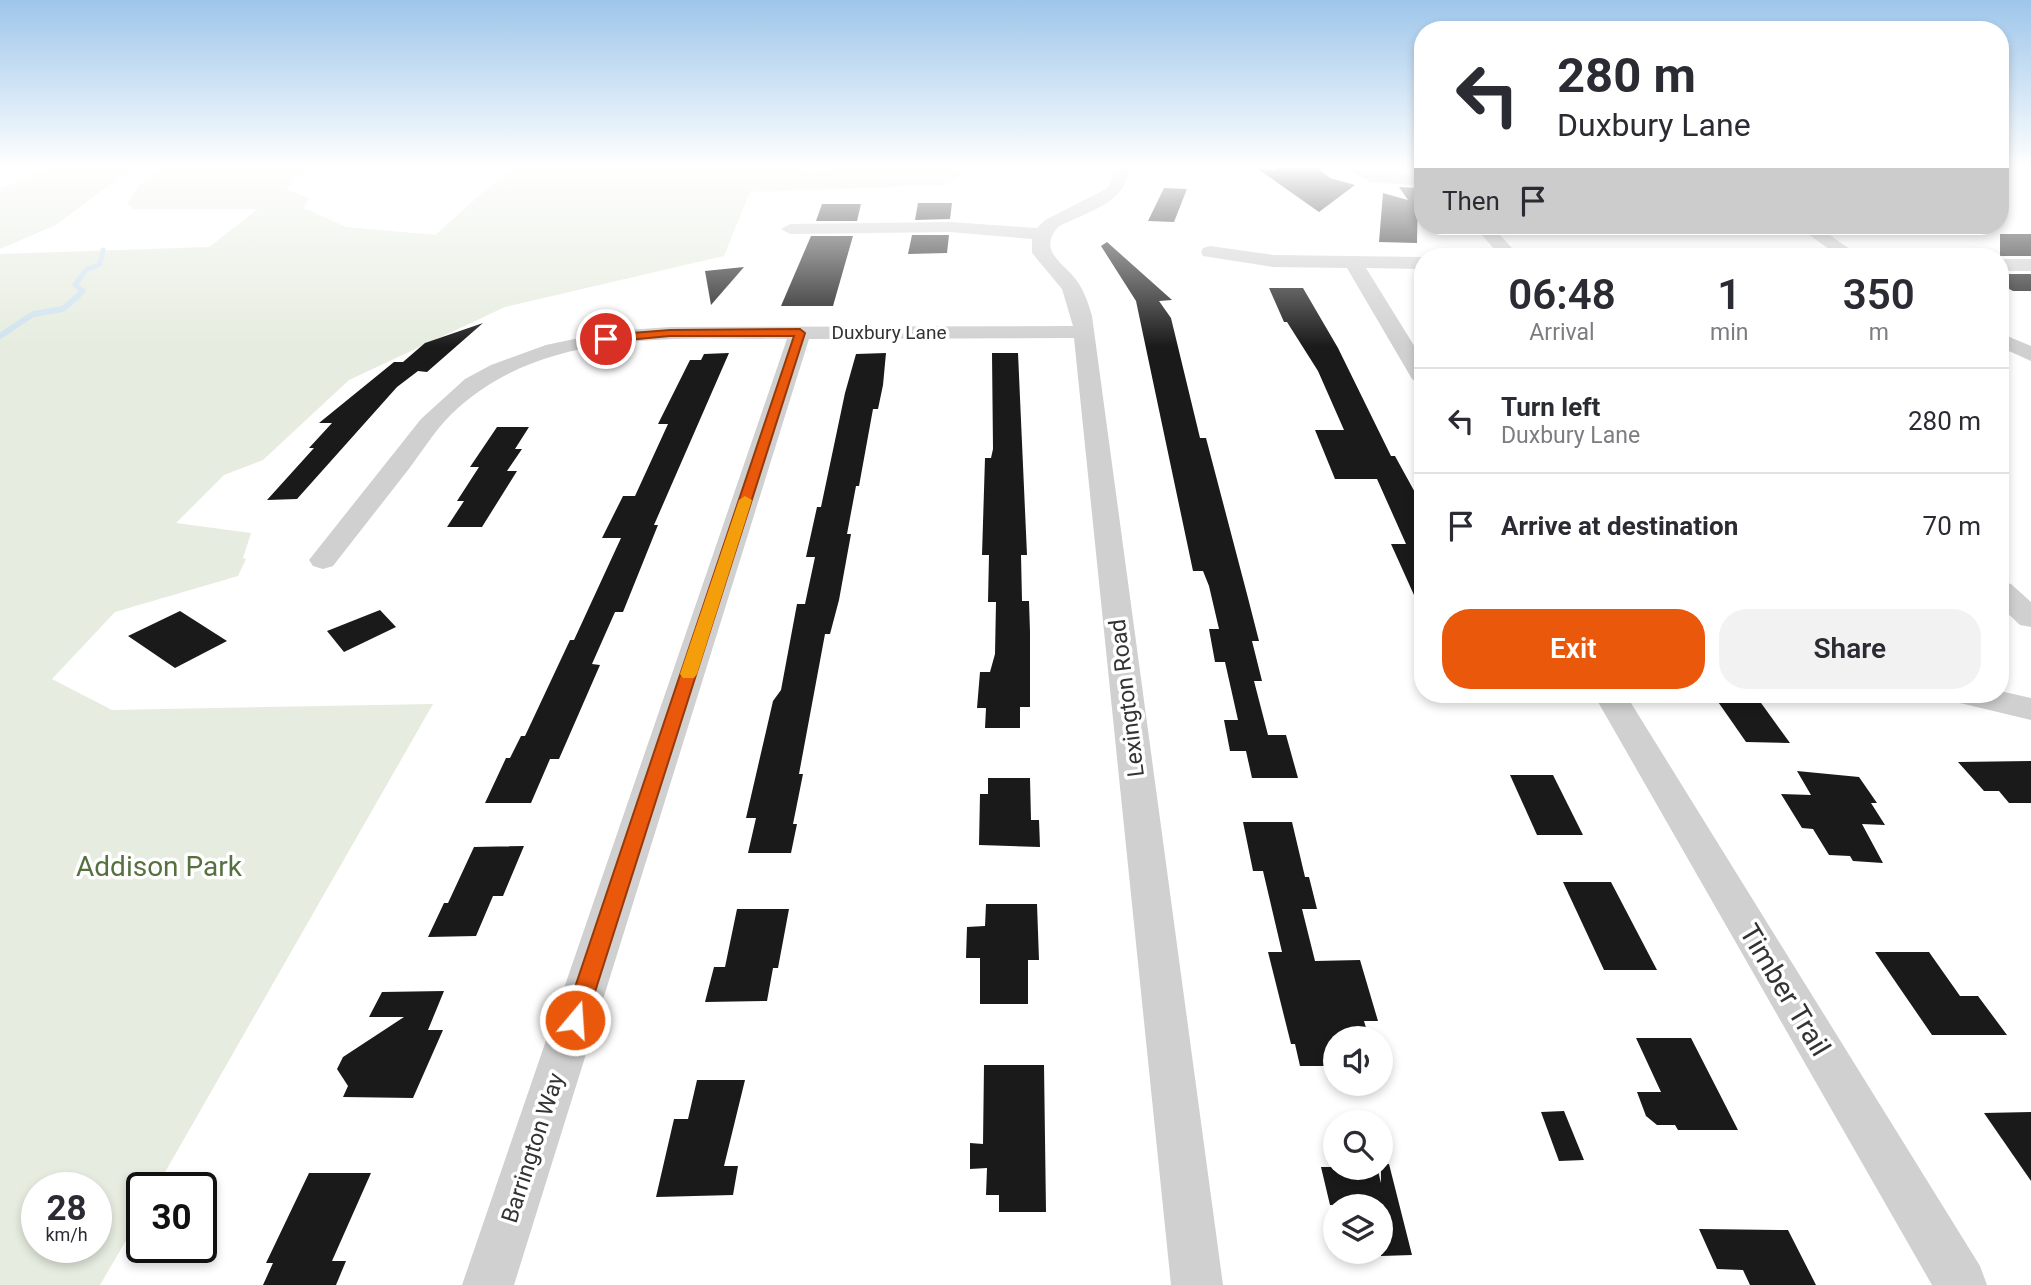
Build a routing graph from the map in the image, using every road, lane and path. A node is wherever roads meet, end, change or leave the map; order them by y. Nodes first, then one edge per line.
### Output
1 (1050, 227) edge
2 (790, 229) dead end
3 (1043, 234) junction
4 (1491, 235) edge
5 (1819, 235) edge
6 (1503, 248) edge
7 (1839, 248) edge
8 (1210, 252) dead end
9 (1354, 263) junction
10 (1414, 263) edge
11 (2009, 265) edge
12 (2031, 265) edge
13 (1083, 332) junction
14 (800, 333) junction
15 (2009, 343) edge
16 (2031, 354) edge
17 (1414, 364) edge
18 (323, 560) dead end
19 (2009, 598) edge
20 (2031, 618) edge
21 (1615, 703) edge
22 (2006, 703) edge
23 (2031, 709) edge
24 (488, 1285) edge
25 (1197, 1285) edge
26 (1961, 1285) edge

1 - 3 street
2 - 3 street
3 - 13 street, Lexington Road
4 - 6 street
5 - 7 street
8 - 9 street
9 - 10 street
9 - 17 street
11 - 12 street
13 - 14 street, Duxbury Lane
13 - 25 street, Lexington Road
14 - 18 street, Duxbury Lane
14 - 24 street, Barrington Way
15 - 16 street
19 - 20 street
21 - 26 street, Timber Trail
22 - 23 street

